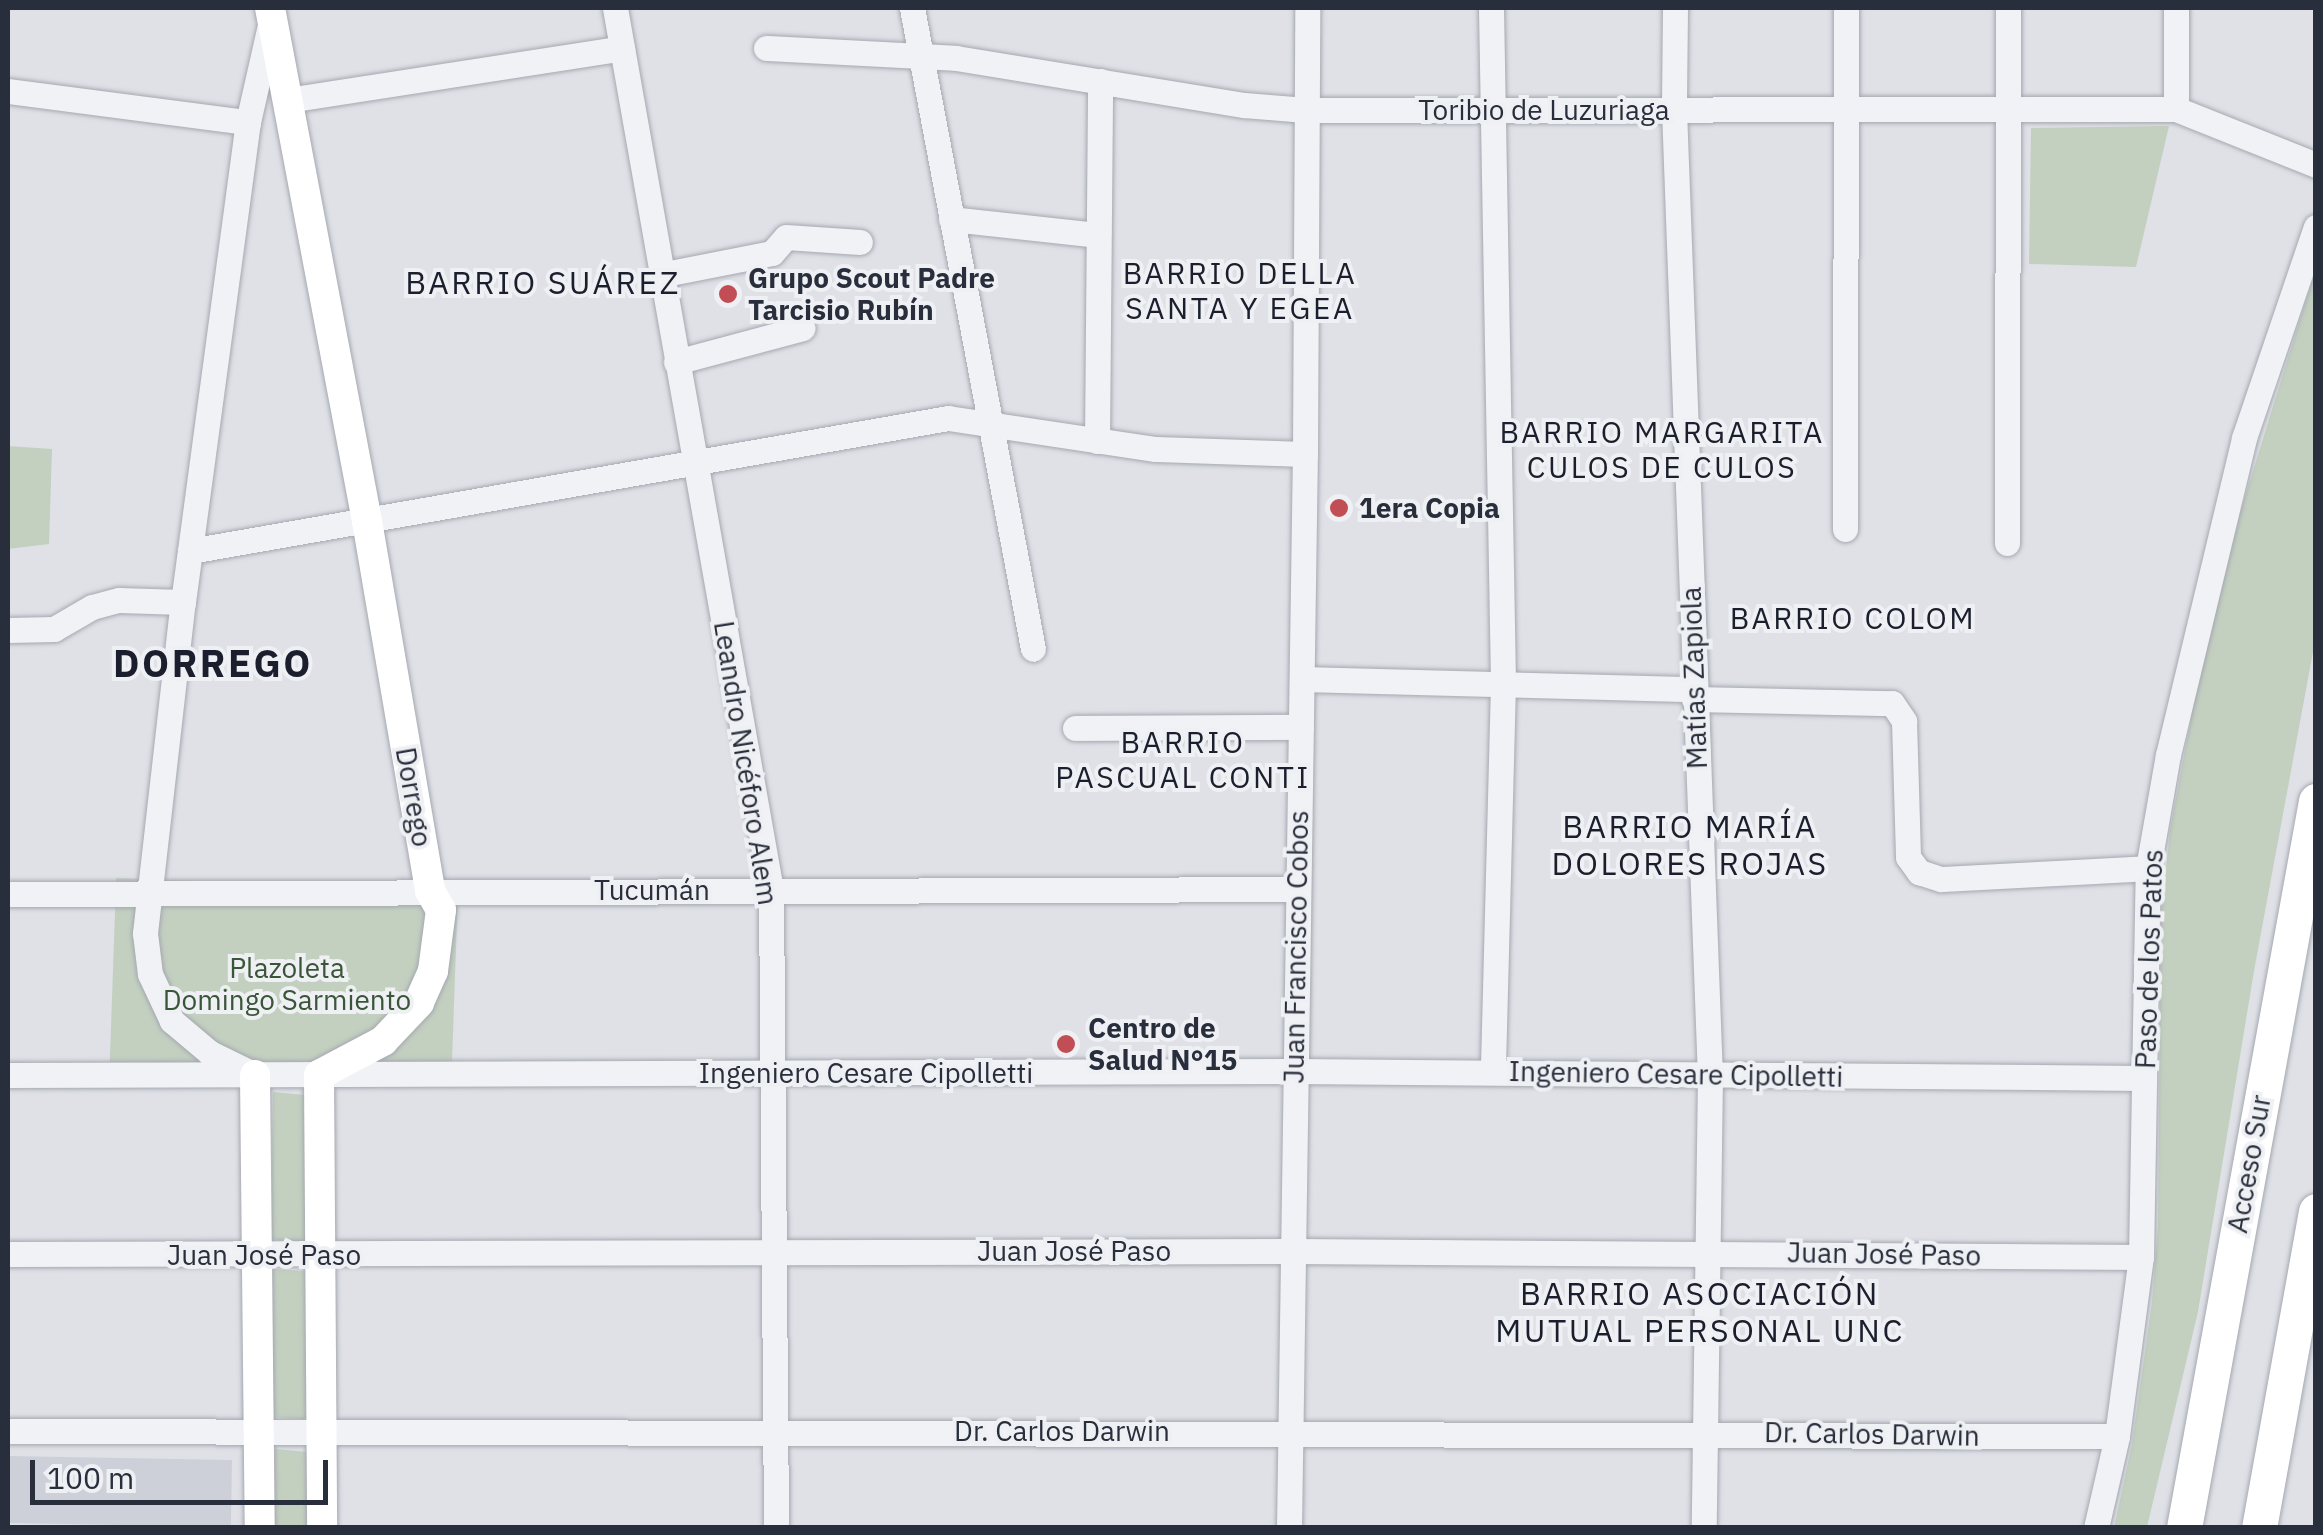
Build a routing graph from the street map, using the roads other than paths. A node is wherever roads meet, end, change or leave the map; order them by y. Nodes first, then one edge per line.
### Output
1 (615, 8) edge
2 (912, 8) edge
3 (1306, 8) edge
4 (1491, 8) edge
5 (1675, 8) edge
6 (1846, 8) edge
7 (2008, 8) edge
8 (2176, 8) edge
9 (271, 13) edge
10 (622, 48) junction
11 (766, 48) dead end
12 (920, 54) junction
13 (1100, 81) junction
14 (8, 91) edge
15 (288, 100) junction
16 (1493, 109) junction
17 (2176, 109) junction
18 (1306, 110) junction
19 (1674, 110) junction
20 (1846, 110) junction
21 (2008, 111) junction
22 (248, 122) junction
23 (2316, 165) edge
24 (951, 220) junction
25 (2316, 228) edge
26 (1098, 235) junction
27 (860, 242) dead end
28 (660, 275) junction
29 (802, 328) dead end
30 (676, 362) junction
31 (990, 422) junction
32 (1097, 441) junction
33 (1305, 454) junction
34 (694, 462) junction
35 (366, 521) junction
36 (1845, 529) dead end
37 (2007, 543) dead end
38 (190, 551) junction
39 (183, 602) junction
40 (8, 630) edge
41 (1032, 649) dead end
42 (1302, 679) junction
43 (1503, 684) junction
44 (1694, 694) junction
45 (1075, 728) dead end
46 (1301, 728) junction
47 (2316, 801) edge
48 (2148, 868) junction
49 (1296, 889) junction
50 (771, 890) junction
51 (430, 891) junction
52 (147, 893) junction
53 (8, 894) edge
54 (1294, 1072) junction
55 (1493, 1072) junction
56 (772, 1073) junction
57 (8, 1074) edge
58 (256, 1075) junction
59 (319, 1075) junction
60 (1710, 1076) junction
61 (2144, 1078) junction
62 (2316, 1211) edge
63 (1291, 1250) junction
64 (773, 1252) junction
65 (1705, 1252) junction
66 (8, 1254) edge
67 (320, 1254) junction
68 (260, 1255) junction
69 (2141, 1257) junction
70 (2216, 1357) junction
71 (260, 1430) junction
72 (322, 1430) junction
73 (8, 1431) edge
74 (774, 1431) junction
75 (1289, 1431) junction
76 (1705, 1432) junction
77 (2117, 1436) junction
78 (260, 1528) edge
79 (322, 1528) edge
80 (776, 1528) edge
81 (1289, 1528) edge
82 (1704, 1528) edge
83 (2096, 1528) edge
84 (2162, 1528) edge
85 (2184, 1528) edge
86 (2259, 1528) edge

1 - 10 street, Leandro Nicéforo Alem
2 - 12 street
3 - 18 street, Juan Francisco Cobos
4 - 16 street
5 - 19 street, Matías Zapiola
6 - 20 street
7 - 21 street
8 - 17 street
9 - 15 main road, Dorrego
9 - 22 street, Dorrego
10 - 15 street
10 - 28 street, Leandro Nicéforo Alem
11 - 12 street, Toribio de Luzuriaga
12 - 13 street, Toribio de Luzuriaga
12 - 24 street
13 - 18 street, Toribio de Luzuriaga
13 - 26 street
14 - 22 street
15 - 35 main road, Dorrego
16 - 18 street, Toribio de Luzuriaga
16 - 19 street, Toribio de Luzuriaga
16 - 43 street
17 - 21 street, Toribio de Luzuriaga
17 - 23 street, Toribio de Luzuriaga
18 - 33 street, Juan Francisco Cobos
19 - 20 street, Toribio de Luzuriaga
19 - 44 street, Matías Zapiola
20 - 21 street, Toribio de Luzuriaga
20 - 36 street
21 - 37 street
22 - 38 street, Dorrego
24 - 26 street
24 - 31 street
25 - 48 street, Paso de los Patos
26 - 32 street
27 - 28 street
28 - 30 street, Leandro Nicéforo Alem
29 - 30 street
30 - 34 street, Leandro Nicéforo Alem
31 - 32 street
31 - 34 street
31 - 41 street
32 - 33 street
33 - 42 street, Juan Francisco Cobos
34 - 35 street
34 - 50 street, Leandro Nicéforo Alem
35 - 38 street
35 - 51 main road, Dorrego
38 - 39 street, Dorrego
39 - 40 street
39 - 52 street, Dorrego
42 - 43 street
42 - 46 street, Juan Francisco Cobos
43 - 44 street
43 - 55 street
44 - 48 street
44 - 60 street, Matías Zapiola
45 - 46 street
46 - 49 street, Juan Francisco Cobos
47 - 70 highway, Acceso Sur
48 - 61 street, Paso de los Patos
49 - 50 street, Tucumán
49 - 54 street, Juan Francisco Cobos
50 - 51 street, Tucumán
50 - 56 street, Leandro Nicéforo Alem
51 - 52 street, Tucumán
51 - 59 main road, Dorrego
52 - 53 street, Tucumán
52 - 58 street, Dorrego
54 - 55 street, Ingeniero Cesare Cipolletti
54 - 56 street, Ingeniero Cesare Cipolletti
54 - 63 street, Juan Francisco Cobos
55 - 60 street, Ingeniero Cesare Cipolletti
56 - 59 street, Ingeniero Cesare Cipolletti
56 - 64 street, Leandro Nicéforo Alem
57 - 58 street, Ingeniero Cesare Cipolletti
58 - 59 street, Ingeniero Cesare Cipolletti
58 - 68 main road
59 - 67 main road
60 - 61 street, Ingeniero Cesare Cipolletti
60 - 65 street, Matías Zapiola
61 - 69 street, Paso de los Patos
62 - 86 highway
63 - 64 street, Juan José Paso
63 - 65 street, Juan José Paso
63 - 75 street, Juan Francisco Cobos
64 - 67 street, Juan José Paso
64 - 74 street, Leandro Nicéforo Alem
65 - 69 street, Juan José Paso
65 - 76 street, Matías Zapiola
66 - 68 street, Juan José Paso
67 - 68 street, Juan José Paso
67 - 72 main road
68 - 71 main road
69 - 77 street, Paso de los Patos
70 - 84 highway
70 - 85 highway, Acceso Sur
71 - 72 street, Dr. Carlos Darwin
71 - 73 street, Dr. Carlos Darwin
71 - 78 main road
72 - 74 street, Dr. Carlos Darwin
72 - 79 main road
74 - 75 street, Dr. Carlos Darwin
74 - 80 street, Leandro Nicéforo Alem
75 - 76 street, Dr. Carlos Darwin
75 - 81 street, Juan Francisco Cobos
76 - 77 street, Dr. Carlos Darwin
76 - 82 street, Matías Zapiola
77 - 83 street, Paso de los Patos

